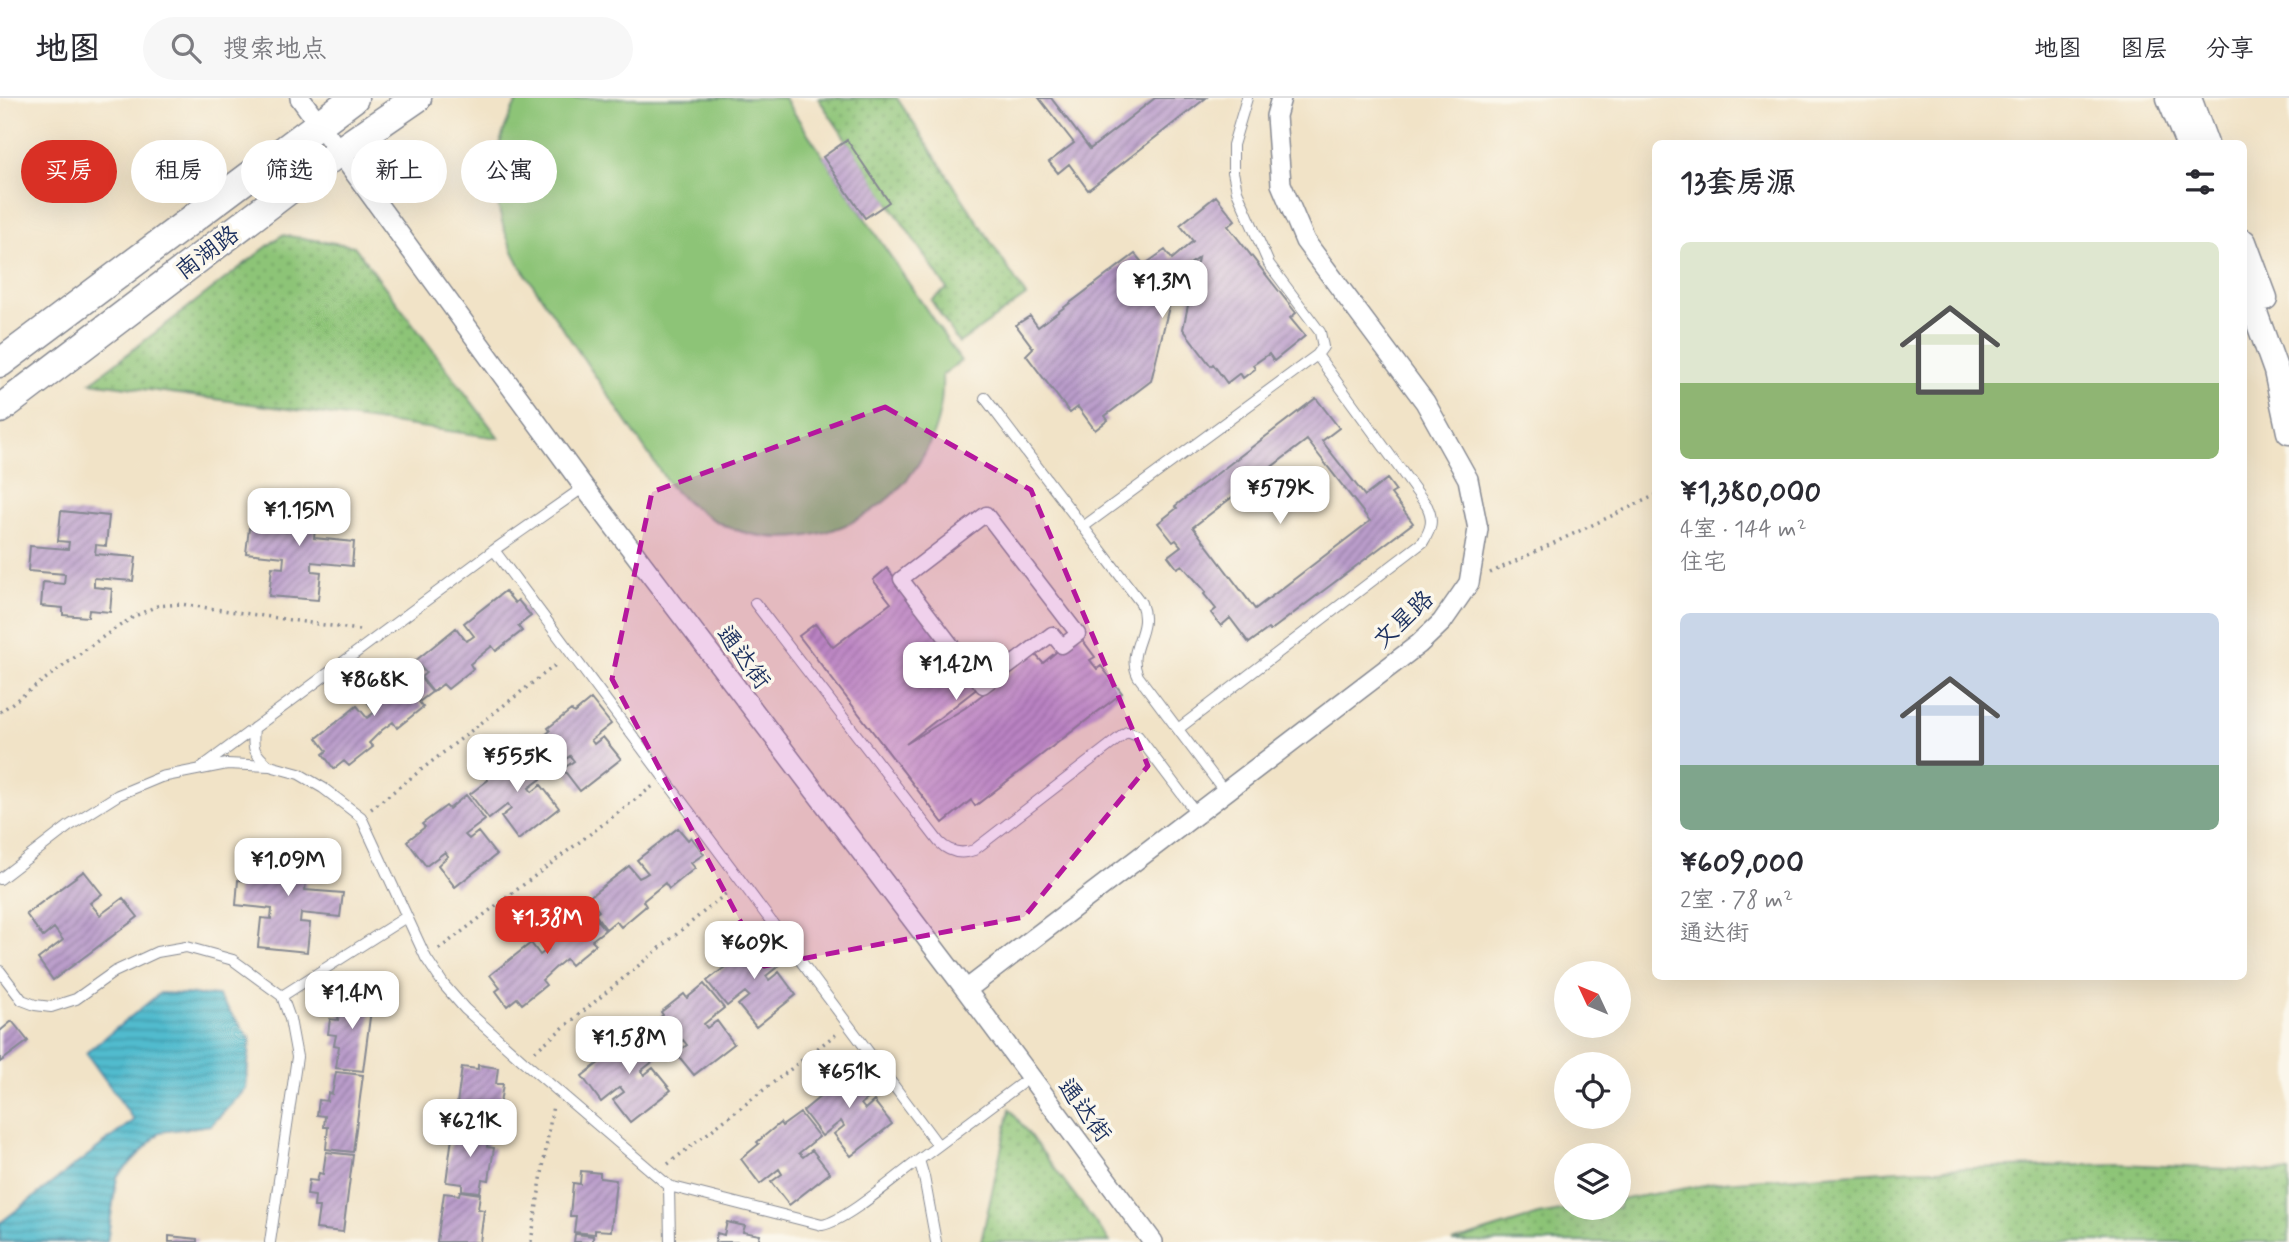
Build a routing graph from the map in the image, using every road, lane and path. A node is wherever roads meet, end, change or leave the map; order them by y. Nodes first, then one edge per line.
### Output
1 (300, 98) edge
2 (354, 98) edge
3 (418, 98) edge
4 (1247, 98) edge
5 (1280, 98) edge
6 (2169, 98) edge
7 (2189, 98) edge
8 (319, 123) junction
9 (2186, 140) edge
10 (2205, 140) edge
11 (340, 151) junction
12 (2247, 250) edge
13 (2247, 290) edge
14 (1317, 355) junction
15 (2289, 361) edge
16 (0, 363) edge
17 (985, 398) dead end
18 (0, 409) edge
19 (2289, 432) edge
20 (584, 487) junction
21 (1652, 497) edge
22 (1083, 527) junction
23 (494, 550) junction
24 (1469, 583) junction
25 (755, 603) dead end
26 (382, 634) junction
27 (1078, 634) joint
28 (571, 653) junction
29 (0, 712) edge
30 (254, 728) junction
31 (1178, 729) junction
32 (270, 766) junction
33 (198, 769) junction
34 (664, 777) junction
35 (1226, 792) junction
36 (1197, 814) junction
37 (361, 817) junction
38 (0, 878) edge
39 (741, 881) junction
40 (405, 917) junction
41 (426, 958) junction
42 (0, 971) edge
43 (966, 990) junction
44 (282, 996) junction
45 (848, 1024) junction
46 (523, 1061) junction
47 (1030, 1077) junction
48 (555, 1089) junction
49 (938, 1145) junction
50 (919, 1160) junction
51 (655, 1174) junction
52 (669, 1186) junction
53 (270, 1242) edge
54 (531, 1242) edge
55 (670, 1242) edge
56 (936, 1242) edge
57 (1153, 1242) edge

1 - 8 street, 通达街
2 - 8 main road, 南湖路
3 - 11 main road, 南湖路
4 - 14 lane
5 - 24 street, 文星路
6 - 9 street
7 - 10 street
8 - 11 street, 通达街
8 - 16 main road, 南湖路
11 - 18 main road, 南湖路
11 - 20 street, 通达街
12 - 15 street
13 - 19 street
14 - 22 lane
14 - 31 lane
17 - 22 lane
20 - 23 lane
20 - 43 street, 通达街
21 - 24 path
22 - 31 lane
23 - 26 lane
23 - 28 lane
24 - 35 street, 文星路
25 - 36 lane
26 - 29 path
26 - 30 lane
27 - 27 street
28 - 34 lane
28 - 37 path
30 - 32 lane
30 - 33 lane
31 - 35 lane
32 - 33 lane
32 - 37 lane
33 - 38 lane
34 - 39 lane
34 - 41 path
35 - 36 street, 文星路
36 - 43 street, 文星路
37 - 40 lane
39 - 45 lane
39 - 46 path
40 - 41 lane
40 - 44 lane
41 - 46 lane
42 - 44 lane
43 - 47 street, 通达街
44 - 53 lane
45 - 49 lane
45 - 51 path
46 - 48 lane
47 - 49 lane
47 - 57 street, 通达街
48 - 51 lane
48 - 54 path
49 - 50 lane
50 - 52 lane
50 - 56 lane
51 - 52 lane
52 - 55 lane

